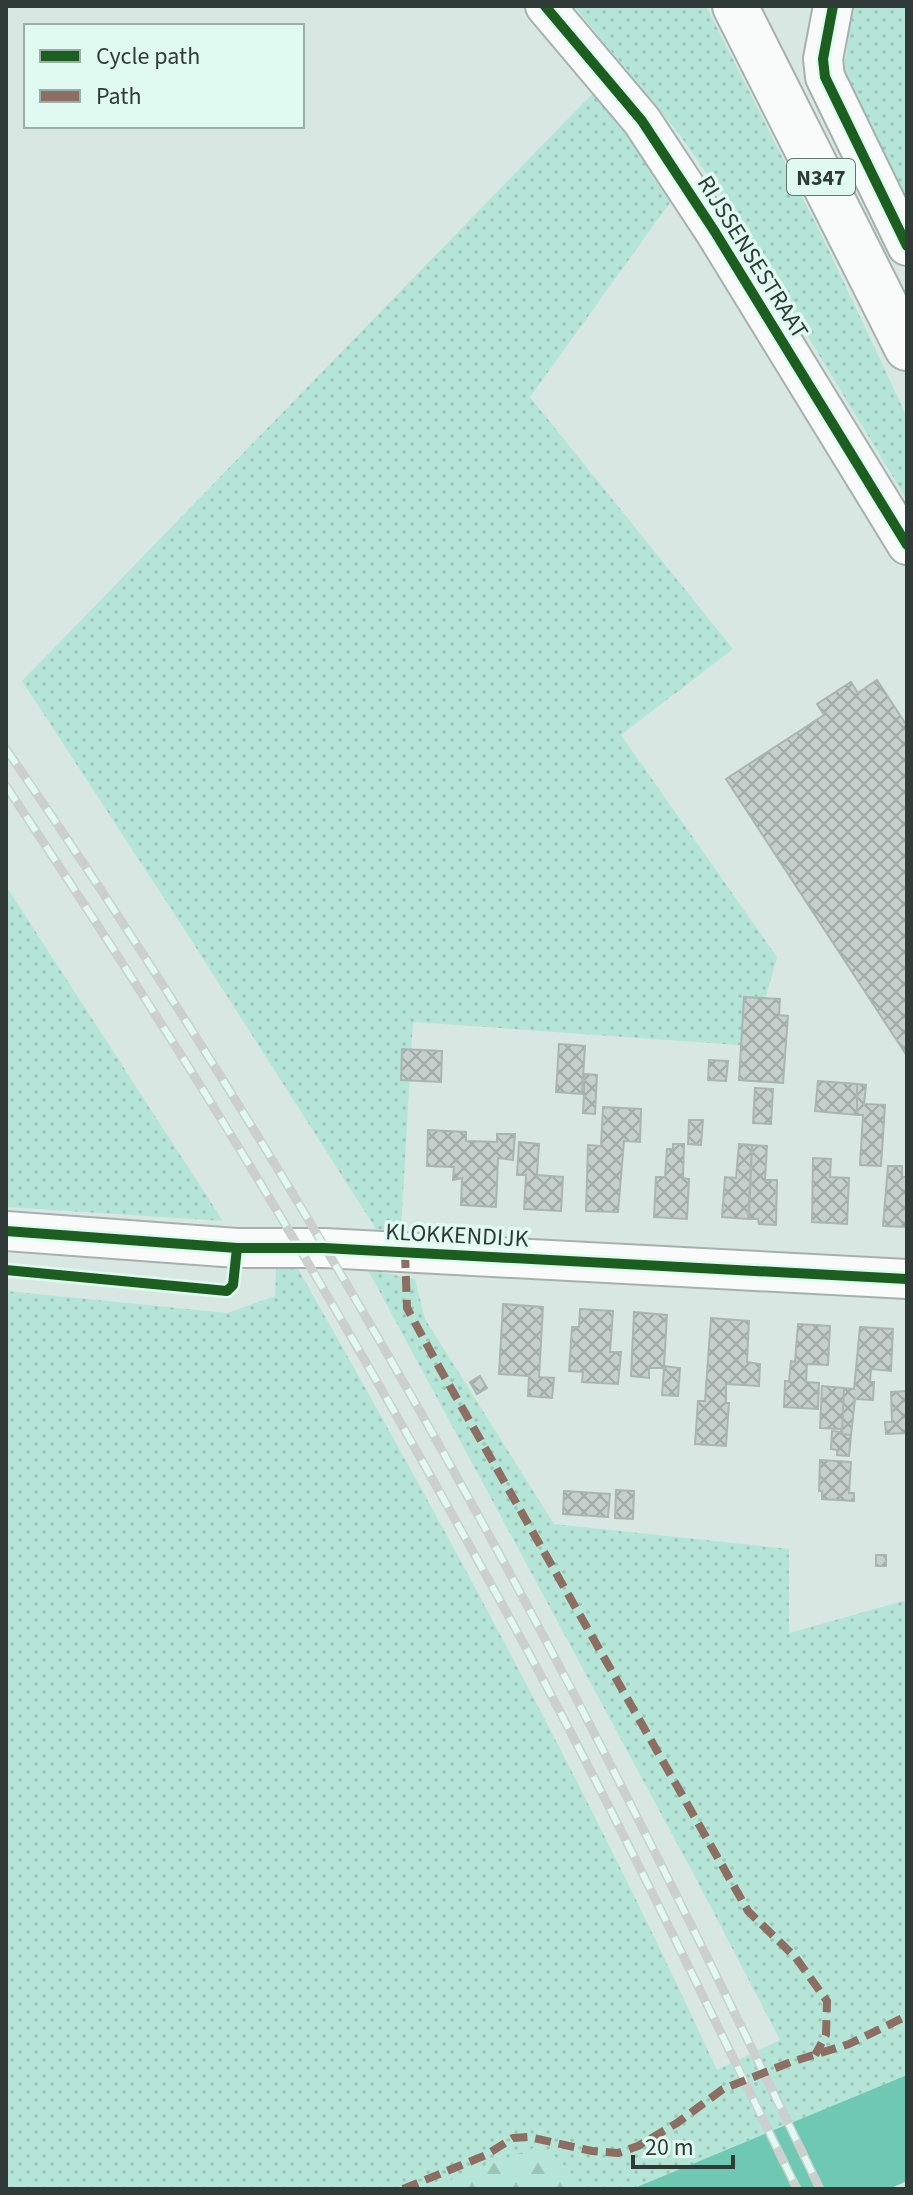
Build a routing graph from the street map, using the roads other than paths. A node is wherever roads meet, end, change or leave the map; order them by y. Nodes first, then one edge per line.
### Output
1 (545, 6) edge
2 (735, 6) edge
3 (833, 6) edge
4 (907, 246) edge
5 (907, 348) edge
6 (907, 545) edge
7 (6, 1231) edge
8 (907, 1279) edge

1 - 6 street, RIJSSENSESTRAAT
2 - 5 main road, N347
3 - 4 street
7 - 8 street, KLOKKENDIJK

